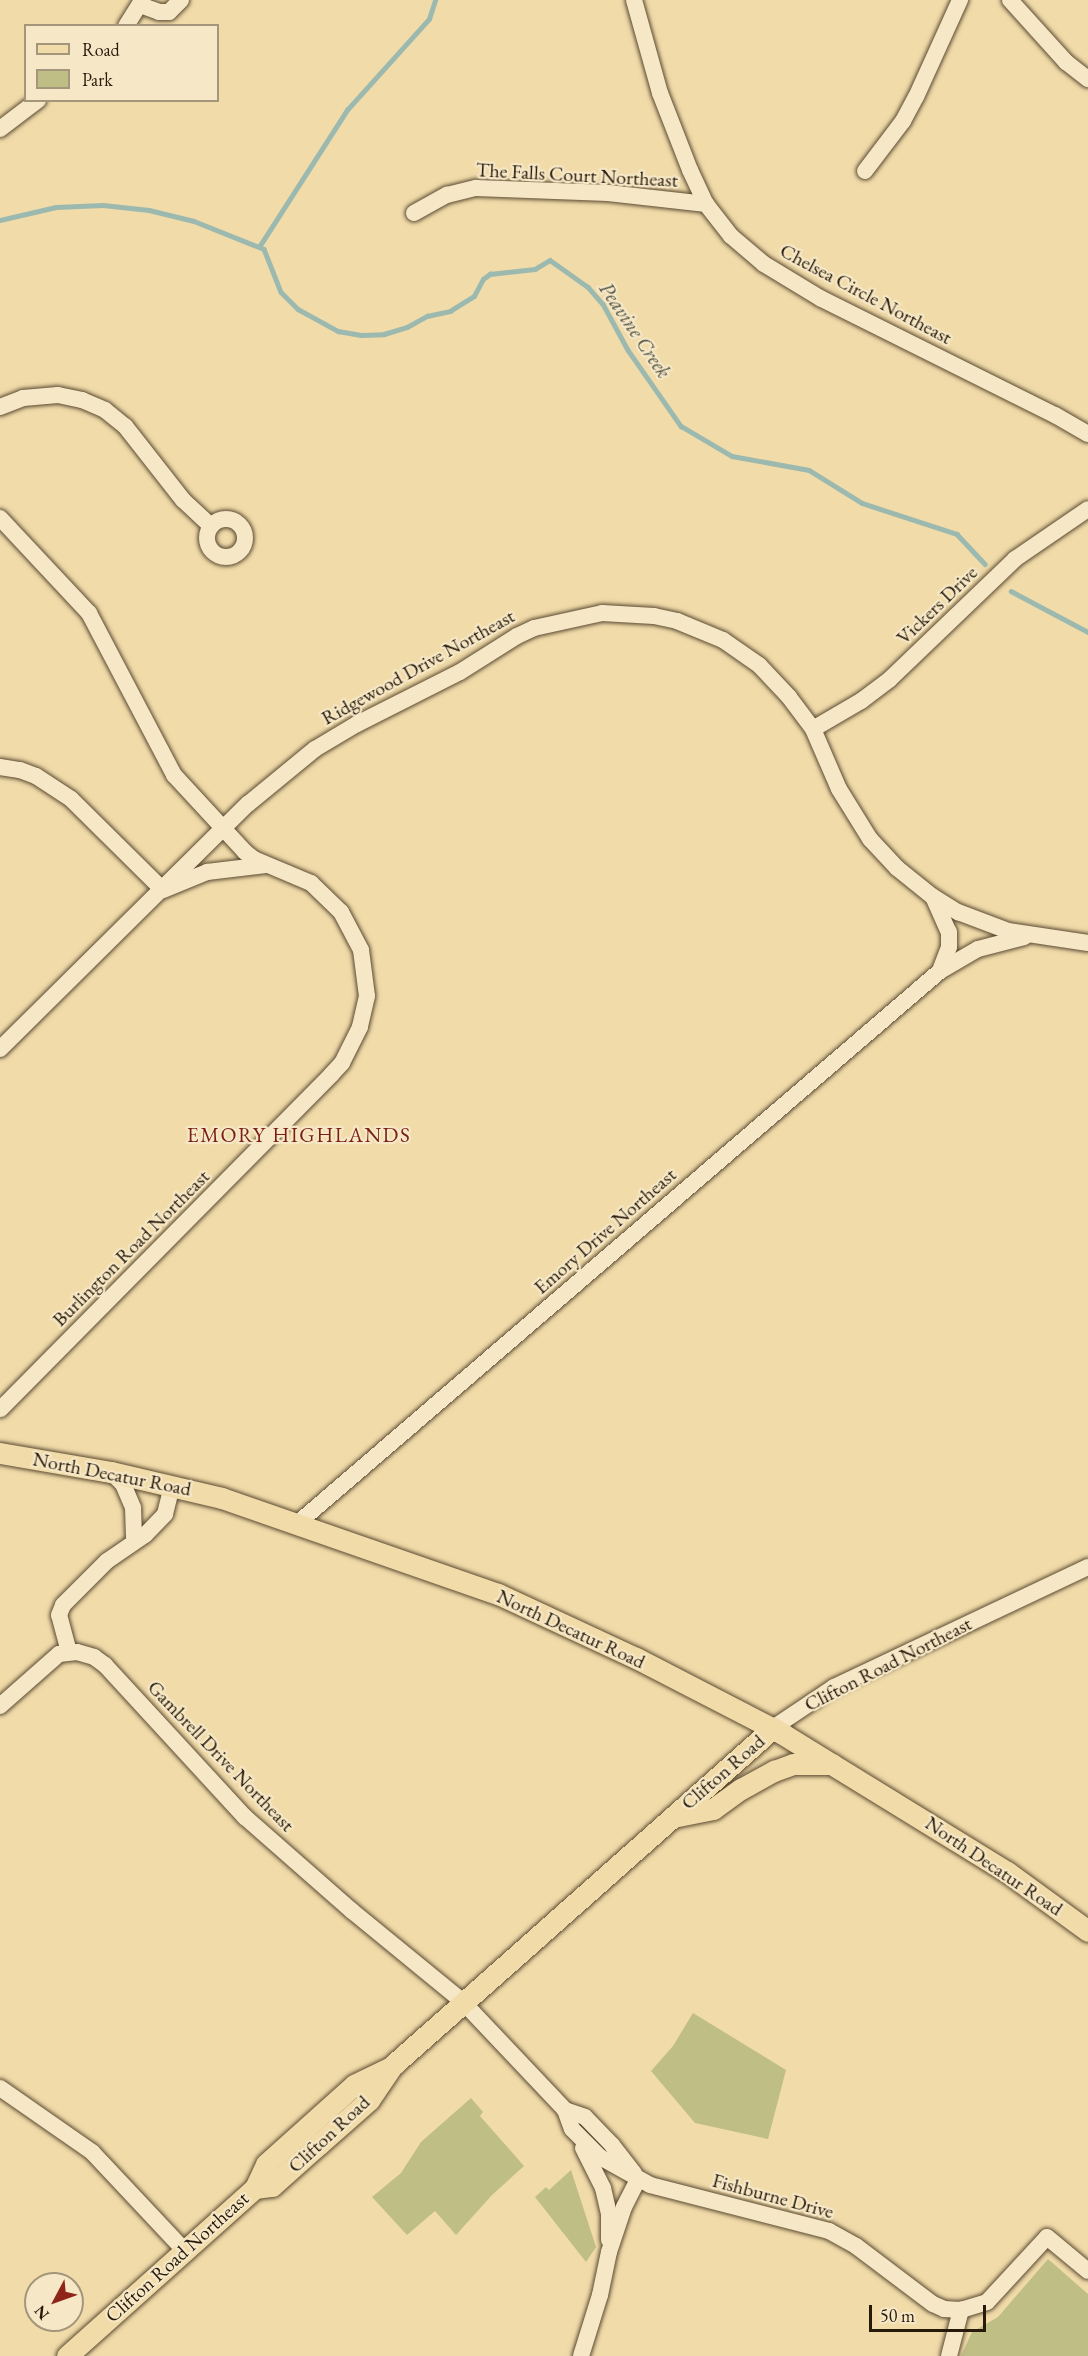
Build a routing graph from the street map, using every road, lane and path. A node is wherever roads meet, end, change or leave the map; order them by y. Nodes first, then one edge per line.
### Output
1 (181, 0) edge
2 (634, 0) edge
3 (960, 0) edge
4 (1010, 0) edge
5 (141, 3) edge
6 (127, 24) edge
7 (1088, 79) edge
8 (35, 102) edge
9 (0, 129) edge
10 (865, 171) dead end
11 (706, 204) junction
12 (414, 213) dead end
13 (0, 407) edge
14 (1088, 434) edge
15 (1088, 509) edge
16 (0, 518) edge
17 (211, 526) dead end
18 (813, 729) junction
19 (0, 767) edge
20 (226, 828) junction
21 (267, 865) junction
22 (163, 890) junction
23 (932, 896) junction
24 (1046, 936) junction
25 (1088, 943) edge
26 (940, 971) junction
27 (0, 1049) edge
28 (0, 1409) edge
29 (0, 1453) edge
30 (111, 1472) junction
31 (172, 1485) junction
32 (298, 1523) junction
33 (134, 1540) junction
34 (1088, 1567) edge
35 (69, 1652) junction
36 (0, 1706) edge
37 (773, 1728) junction
38 (747, 1750) junction
39 (832, 1764) junction
40 (672, 1817) junction
41 (622, 1860) junction
42 (1080, 1925) edge
43 (470, 1995) junction
44 (0, 2088) edge
45 (565, 2110) junction
46 (572, 2129) junction
47 (638, 2179) junction
48 (255, 2188) joint
49 (609, 2252) junction
50 (179, 2253) junction
51 (1088, 2271) edge
52 (961, 2310) junction
53 (950, 2354) edge
54 (67, 2356) edge
55 (581, 2356) edge

1 - 5 street
2 - 11 street, Chelsea Circle Northeast
3 - 10 street
4 - 7 street
5 - 6 street
8 - 9 street
11 - 12 street, The Falls Court Northeast
11 - 14 street, Chelsea Circle Northeast
13 - 17 street
15 - 18 street, Vickers Drive
16 - 20 street, Burlington Road Northeast
18 - 20 street, Ridgewood Drive Northeast
18 - 23 street, Ridgewood Drive Northeast
19 - 22 street
20 - 21 street, Burlington Road Northeast
20 - 22 street, Ridgewood Drive Northeast
21 - 22 street, Burlington Road Northeast
21 - 28 street, Burlington Road Northeast
22 - 27 street, Ridgewood Drive Northeast
23 - 24 street, Ridgewood Drive Northeast
23 - 26 street
24 - 25 street, Ridgewood Drive Northeast
24 - 26 street, Emory Drive Northeast
26 - 32 street, Emory Drive Northeast
29 - 30 main road, North Decatur Road
30 - 31 main road, North Decatur Road
30 - 33 street
31 - 32 main road, North Decatur Road
31 - 33 street
32 - 37 main road, North Decatur Road
33 - 35 street
34 - 37 street, Clifton Road Northeast
35 - 36 street
35 - 43 street, Gambrell Drive Northeast
37 - 38 main road, Clifton Road
37 - 39 main road, North Decatur Road
38 - 40 main road
38 - 41 main road, Clifton Road
39 - 40 main road
39 - 42 main road, North Decatur Road
40 - 41 main road
41 - 43 main road
43 - 45 street, Fishburne Drive
43 - 48 main road, Clifton Road
44 - 50 street
45 - 46 street, Fishburne Drive
45 - 47 street, Fishburne Drive
46 - 47 street, Fishburne Drive
46 - 49 street
47 - 49 street
47 - 52 street, Fishburne Drive
48 - 50 main road, Clifton Road Northeast
49 - 55 street
50 - 54 main road, Clifton Road Northeast
51 - 52 street
52 - 53 street

